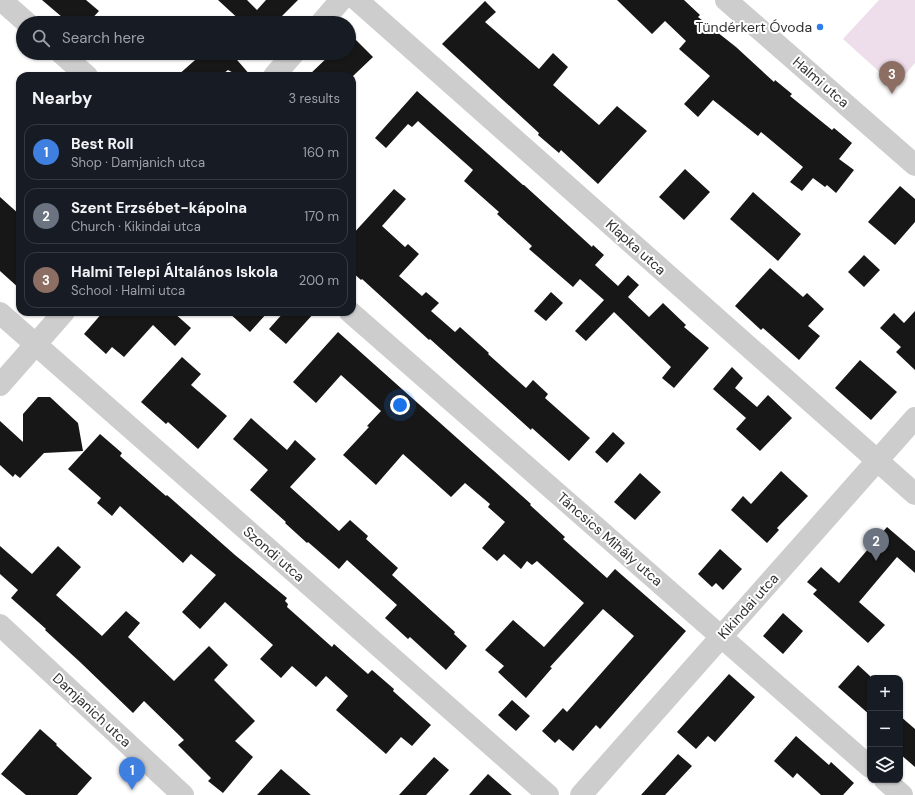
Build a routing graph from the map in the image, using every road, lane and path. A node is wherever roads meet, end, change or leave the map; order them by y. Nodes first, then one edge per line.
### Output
1 (1, 0) edge
2 (341, 0) edge
3 (357, 0) edge
4 (726, 0) edge
5 (19, 16) edge
6 (327, 16) edge
7 (69, 60) edge
8 (288, 60) edge
9 (82, 72) edge
10 (277, 72) edge
11 (915, 165) edge
12 (0, 313) edge
13 (60, 316) edge
14 (355, 316) edge
15 (35, 344) junction
16 (0, 385) edge
17 (915, 418) edge
18 (877, 460) junction
19 (915, 494) edge
20 (0, 626) edge
21 (721, 636) junction
22 (867, 764) edge
23 (888, 783) edge
24 (183, 795) edge
25 (548, 795) edge
26 (581, 795) edge
27 (902, 795) edge

1 - 5 street
2 - 6 street
3 - 18 street, Klapka utca
4 - 11 street, Halmi utca
7 - 9 street
8 - 10 street
12 - 15 street, Szondi utca
13 - 15 street
14 - 21 street, Táncsics Mihály utca
15 - 16 street
15 - 25 street, Szondi utca
17 - 18 street, Kikindai utca
18 - 19 street, Klapka utca
18 - 21 street, Kikindai utca
20 - 24 street, Damjanich utca
21 - 22 street, Táncsics Mihály utca
21 - 26 street, Kikindai utca
23 - 27 street

